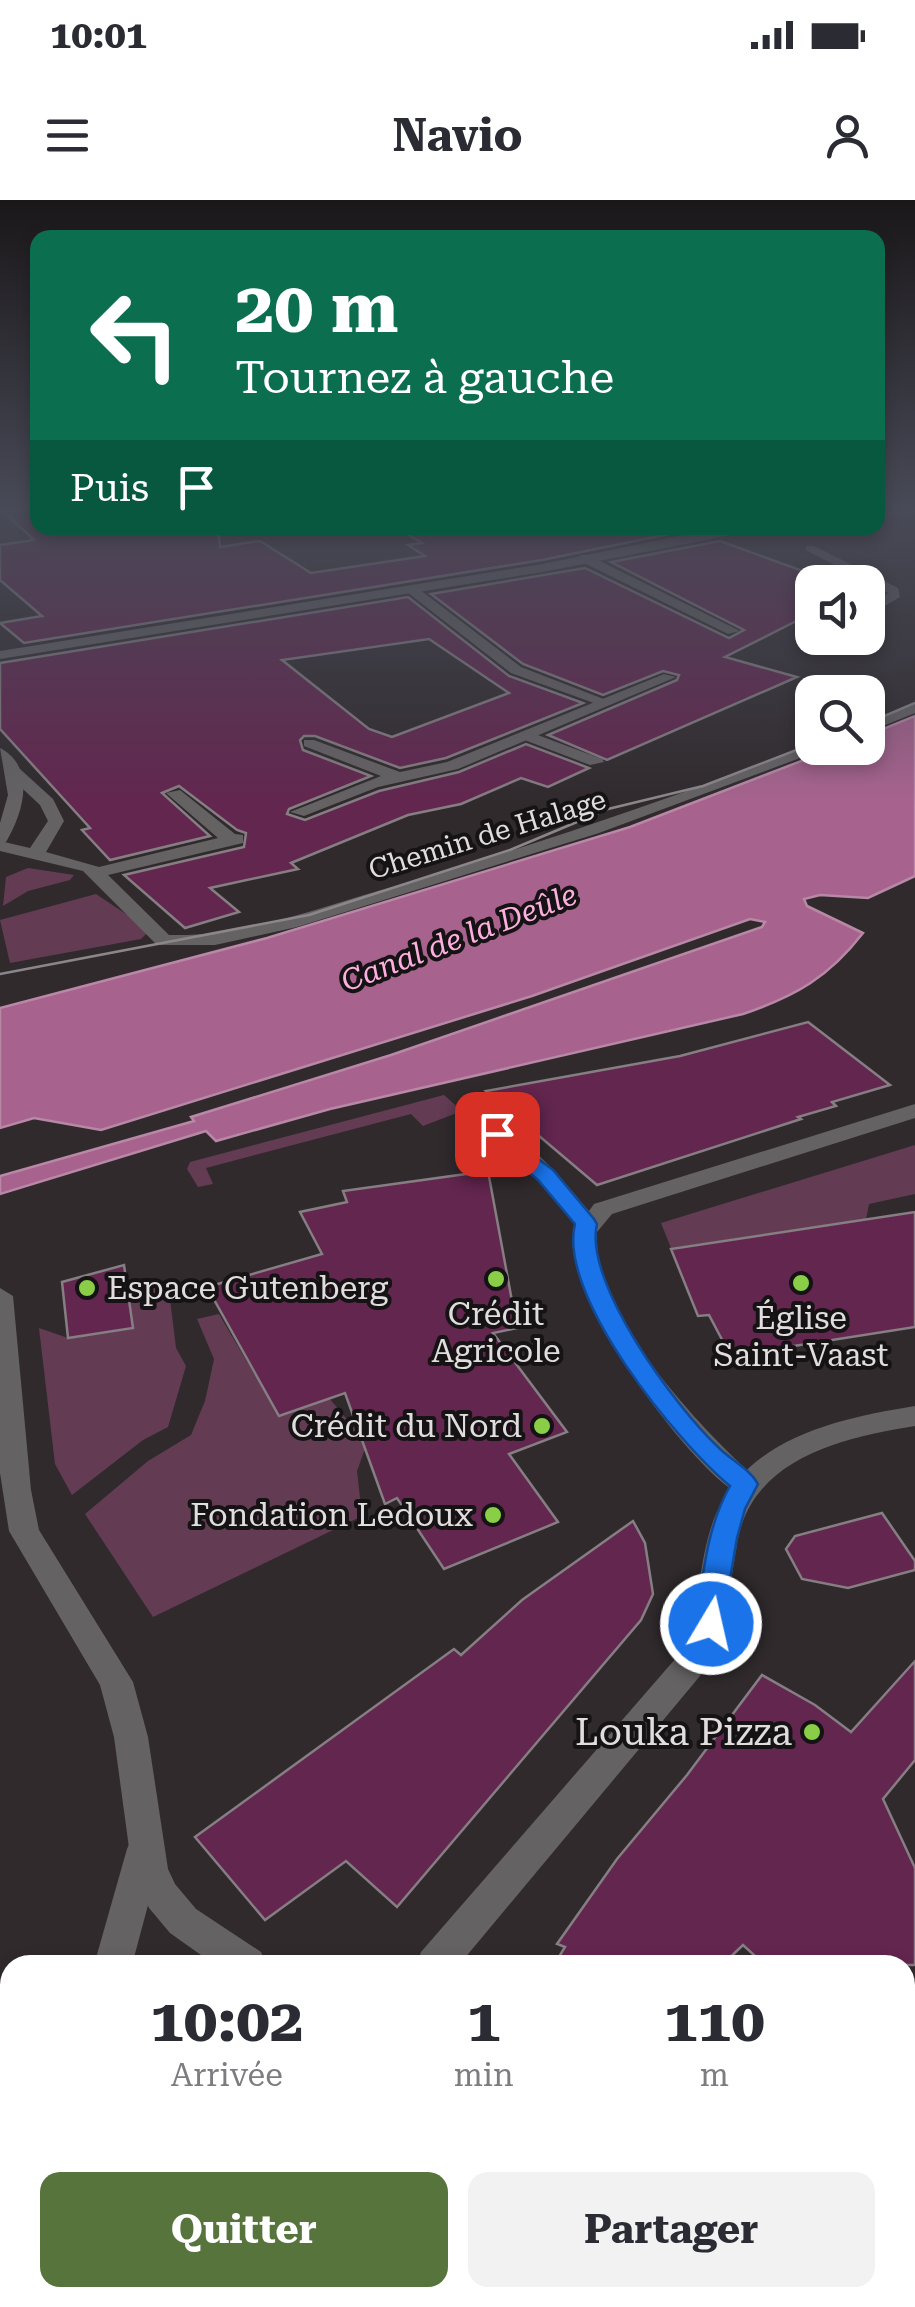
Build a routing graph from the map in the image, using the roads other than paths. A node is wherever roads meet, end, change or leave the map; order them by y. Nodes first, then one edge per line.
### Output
1 (295, 608) edge
2 (435, 608) edge
3 (685, 608) edge
4 (732, 632) dead end
5 (0, 655) edge
6 (669, 677) dead end
7 (607, 703) junction
8 (915, 708) edge
9 (885, 721) edge
10 (526, 736) junction
11 (309, 743) dead end
12 (0, 752) edge
13 (795, 757) edge
14 (596, 762) dead end
15 (14, 772) junction
16 (397, 778) junction
17 (174, 793) dead end
18 (298, 812) dead end
19 (0, 838) edge
20 (0, 846) edge
21 (36, 852) junction
22 (96, 873) junction
23 (915, 1111) edge
24 (497, 1134) dead end
25 (595, 1216) junction
26 (0, 1297) edge
27 (915, 1416) edge
28 (745, 1484) junction
29 (146, 1844) junction
30 (117, 1955) edge
31 (232, 1955) edge
32 (443, 1955) edge

1 - 5 street
2 - 7 street
3 - 4 street
6 - 7 street
7 - 10 street
8 - 9 street
10 - 14 street
10 - 16 street
11 - 16 street
12 - 15 street
13 - 22 street, Chemin de Halage
15 - 19 street
15 - 21 street
16 - 18 street
17 - 22 street
20 - 21 street
21 - 22 street
23 - 25 street
24 - 25 street
25 - 28 street
26 - 29 street
27 - 28 street
28 - 32 street
29 - 30 street
29 - 31 street

